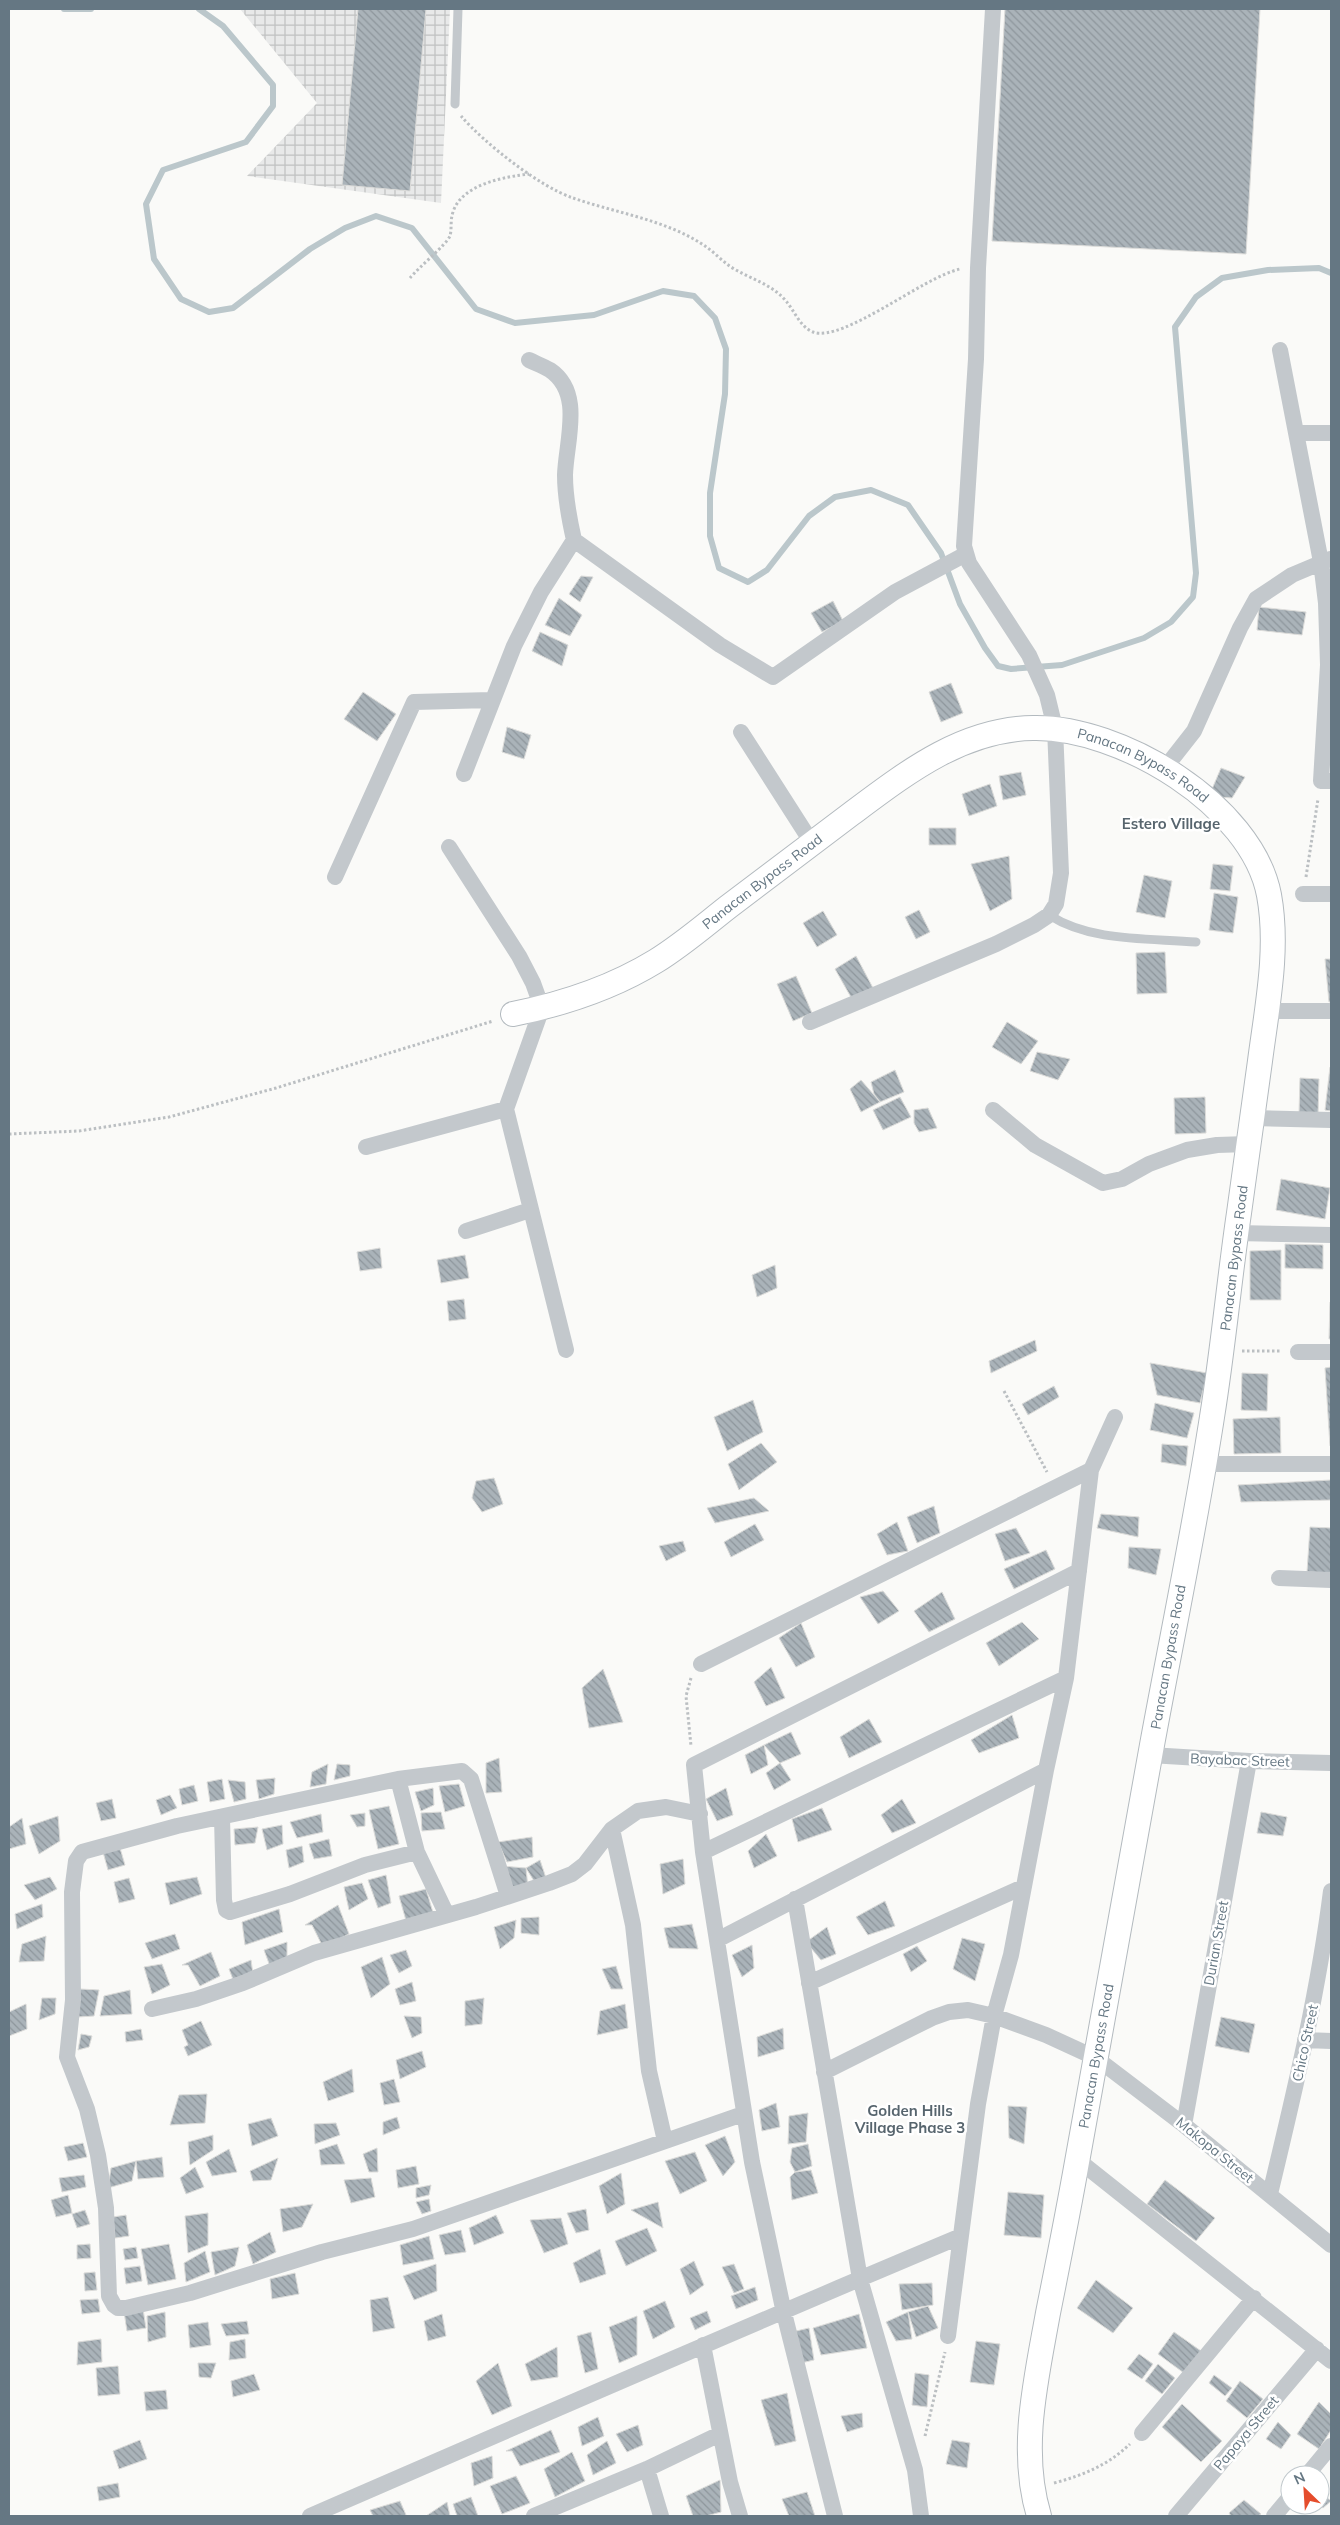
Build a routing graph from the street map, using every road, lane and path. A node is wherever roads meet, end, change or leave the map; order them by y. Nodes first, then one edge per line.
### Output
1 (458, 9) edge
2 (993, 9) edge
3 (455, 104) joint
4 (530, 174) junction
5 (978, 268) junction
6 (410, 278) dead end
7 (1280, 350) dead end
8 (529, 360) dead end
9 (1296, 433) junction
10 (1331, 433) edge
11 (574, 540) junction
12 (962, 556) junction
13 (1326, 561) edge
14 (1329, 665) edge
15 (491, 700) junction
16 (1055, 728) junction
17 (741, 732) dead end
18 (1166, 768) junction
19 (464, 774) dead end
20 (1326, 781) edge
21 (812, 843) junction
22 (449, 847) dead end
23 (335, 876) dead end
24 (1303, 894) joint
25 (1331, 894) edge
26 (1048, 915) junction
27 (1196, 942) dead end
28 (542, 1008) junction
29 (1267, 1011) junction
30 (1331, 1011) edge
31 (513, 1014) joint
32 (810, 1022) dead end
33 (506, 1109) junction
34 (993, 1110) dead end
35 (1252, 1118) junction
36 (1331, 1120) edge
37 (9, 1134) edge
38 (1248, 1144) junction
39 (366, 1147) dead end
40 (530, 1210) junction
41 (466, 1231) dead end
42 (1236, 1233) junction
43 (1331, 1235) edge
44 (566, 1350) dead end
45 (1222, 1350) junction
46 (1298, 1352) joint
47 (1331, 1352) edge
48 (1004, 1391) dead end
49 (1115, 1418) dead end
50 (1204, 1464) junction
51 (1331, 1464) edge
52 (1091, 1470) junction
53 (1055, 1488) junction
54 (1079, 1571) junction
55 (1279, 1578) dead end
56 (1331, 1580) edge
57 (701, 1664) joint
58 (1066, 1678) junction
59 (1150, 1756) junction
60 (1248, 1761) junction
61 (1331, 1763) edge
62 (694, 1765) junction
63 (1046, 1770) junction
64 (398, 1779) junction
65 (700, 1814) junction
66 (222, 1817) junction
67 (612, 1829) junction
68 (417, 1852) junction
69 (703, 1852) junction
70 (1023, 1887) junction
71 (1331, 1891) edge
72 (508, 1896) junction
73 (795, 1899) junction
74 (447, 1916) junction
75 (719, 1938) junction
76 (1327, 1951) edge
77 (809, 1982) junction
78 (152, 2009) dead end
79 (994, 2016) junction
80 (1306, 2040) junction
81 (1331, 2041) edge
82 (1096, 2058) junction
83 (824, 2072) junction
84 (744, 2114) junction
85 (1184, 2125) junction
86 (665, 2141) junction
87 (1078, 2160) junction
88 (1270, 2194) junction
89 (960, 2237) junction
90 (1331, 2244) edge
91 (860, 2279) junction
92 (1254, 2298) junction
93 (784, 2313) junction
94 (948, 2336) joint
95 (703, 2345) junction
96 (1317, 2349) junction
97 (1331, 2361) edge
98 (1142, 2433) joint
99 (720, 2434) junction
100 (1331, 2446) edge
101 (1316, 2465) edge
102 (647, 2469) junction
103 (915, 2470) junction
104 (1032, 2489) junction
105 (310, 2516) edge
106 (534, 2516) edge
107 (661, 2516) edge
108 (740, 2516) edge
109 (835, 2516) edge
110 (921, 2516) edge
111 (1039, 2516) edge
112 (1176, 2516) edge

1 - 3 lane
2 - 5 street
3 - 4 path
4 - 5 path
4 - 6 path
5 - 12 street
7 - 9 street
8 - 11 street
9 - 10 street
9 - 13 street
11 - 12 street
11 - 15 street
12 - 16 street
13 - 14 street
13 - 18 street
14 - 20 street
15 - 19 street
15 - 23 street
16 - 18 main road, Panacan Bypass Road
16 - 21 main road, Panacan Bypass Road
16 - 26 street
17 - 21 street
18 - 29 main road, Panacan Bypass Road
20 - 24 path
21 - 28 main road, Panacan Bypass Road
22 - 28 street
24 - 25 street
26 - 27 lane
26 - 32 street
28 - 31 main road, Panacan Bypass Road
28 - 33 street
29 - 30 street
29 - 35 main road, Panacan Bypass Road
31 - 37 path
33 - 39 street
33 - 40 street
34 - 38 street
35 - 36 street
35 - 38 main road, Panacan Bypass Road
38 - 42 main road, Panacan Bypass Road
40 - 41 street
40 - 44 street
42 - 43 street
42 - 45 main road, Panacan Bypass Road
45 - 46 path
45 - 50 main road, Panacan Bypass Road
46 - 47 street
48 - 53 path
49 - 52 street
50 - 51 street
50 - 59 main road, Panacan Bypass Road
52 - 53 street
52 - 54 street
53 - 57 street
54 - 58 street
54 - 62 street
55 - 56 street
57 - 62 path
58 - 63 street
58 - 69 street
59 - 60 street, Bayabac Street
59 - 82 main road, Panacan Bypass Road
60 - 61 street, Bayabac Street
60 - 85 street, Durian Street
62 - 65 street
63 - 70 street
63 - 73 street
64 - 66 street
64 - 68 street
64 - 72 street
65 - 67 street
65 - 69 street
66 - 68 street
66 - 86 street
67 - 72 street
67 - 86 street
68 - 74 street
69 - 75 street
70 - 77 street
70 - 79 street
71 - 76 street, Chico Street
72 - 74 street
73 - 75 street
73 - 77 street
74 - 78 street
75 - 84 street
76 - 80 street, Chico Street
77 - 83 street
79 - 82 street, Makopa Street
79 - 83 street, Makopa Street
79 - 89 street
80 - 81 street
80 - 88 street, Chico Street
82 - 85 street, Makopa Street
82 - 87 main road, Panacan Bypass Road
83 - 91 street
84 - 86 street
84 - 93 street
85 - 88 street, Makopa Street
87 - 92 street
87 - 104 main road, Panacan Bypass Road
88 - 90 street, Makopa Street
89 - 91 street
89 - 94 street
91 - 93 street
91 - 103 street
92 - 96 street
92 - 98 street
93 - 95 street
93 - 109 street
94 - 103 path
95 - 99 street
95 - 105 street
96 - 97 street
96 - 112 street, Papaya Street
98 - 104 path
99 - 102 street
99 - 108 street
100 - 101 street
102 - 106 street
102 - 107 street
103 - 110 street
104 - 111 main road, Panacan Bypass Road

